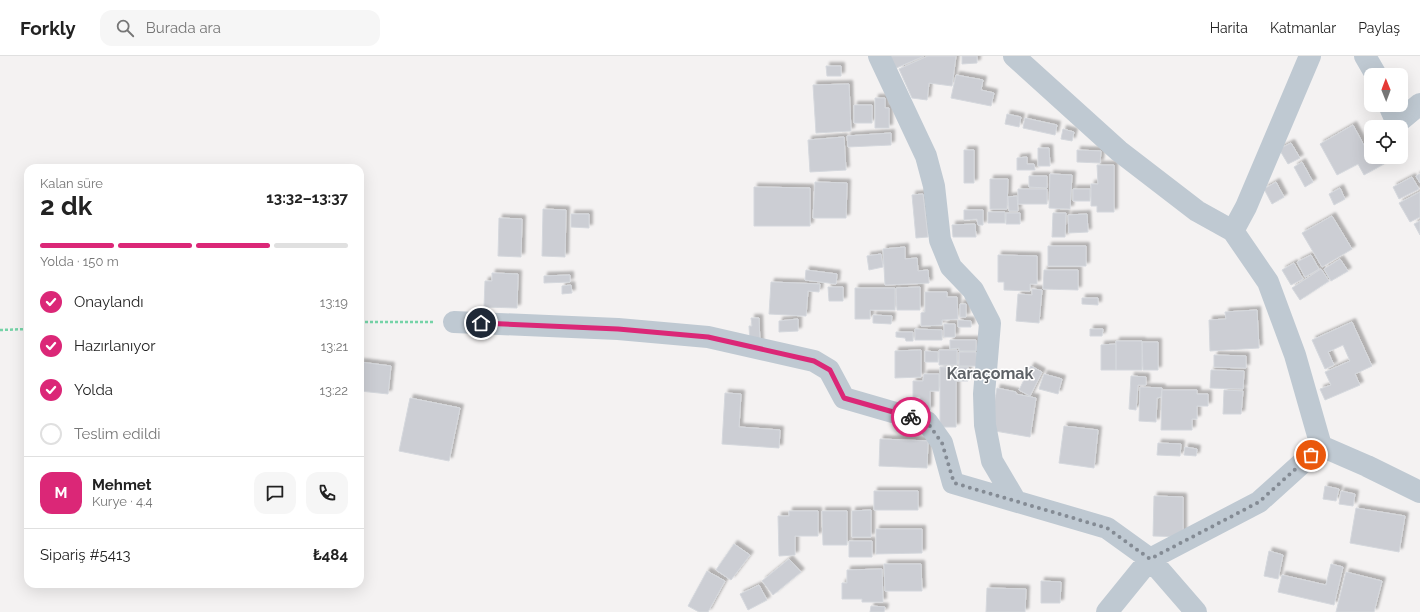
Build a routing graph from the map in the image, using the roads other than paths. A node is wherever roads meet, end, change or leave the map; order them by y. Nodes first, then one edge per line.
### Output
1 (880, 56) edge
2 (1014, 56) edge
3 (1310, 56) edge
4 (1365, 56) edge
5 (1372, 68) edge
6 (1420, 104) edge
7 (1392, 112) edge
8 (1233, 231) junction
9 (454, 322) road end
10 (1321, 446) junction
11 (1420, 492) edge
12 (1015, 500) junction
13 (1150, 559) junction
14 (1107, 612) edge
15 (1196, 612) edge

1 - 12 street
2 - 8 street
3 - 8 street
4 - 5 street
6 - 7 street
8 - 10 street
9 - 12 street
10 - 11 street
10 - 13 street
12 - 13 street
13 - 14 street
13 - 15 street

